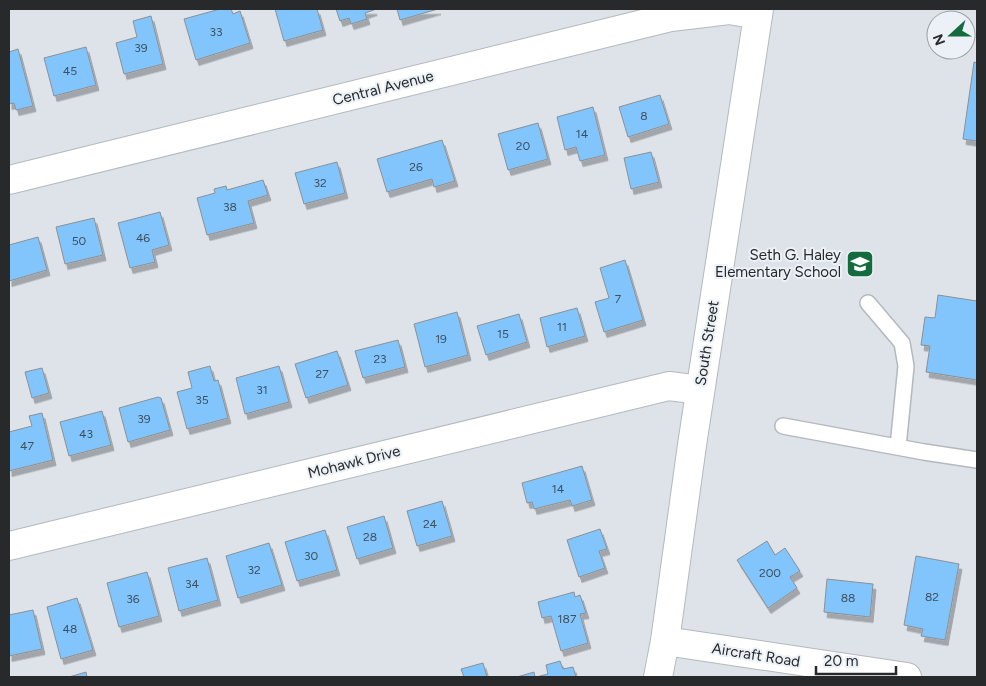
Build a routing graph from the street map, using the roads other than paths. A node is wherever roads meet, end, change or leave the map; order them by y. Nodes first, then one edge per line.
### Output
1 (758, 12) edge
2 (9, 180) edge
3 (868, 302) dead end
4 (700, 390) junction
5 (783, 426) dead end
6 (898, 447) junction
7 (977, 460) edge
8 (9, 546) edge
9 (665, 641) junction
10 (658, 677) edge
11 (907, 677) edge

1 - 2 street, Central Avenue
1 - 4 street, South Street
3 - 6 lane
4 - 8 street, Mohawk Drive
4 - 9 street, South Street
5 - 6 lane
6 - 7 lane
9 - 10 street, South Street
9 - 11 street, Aircraft Road

